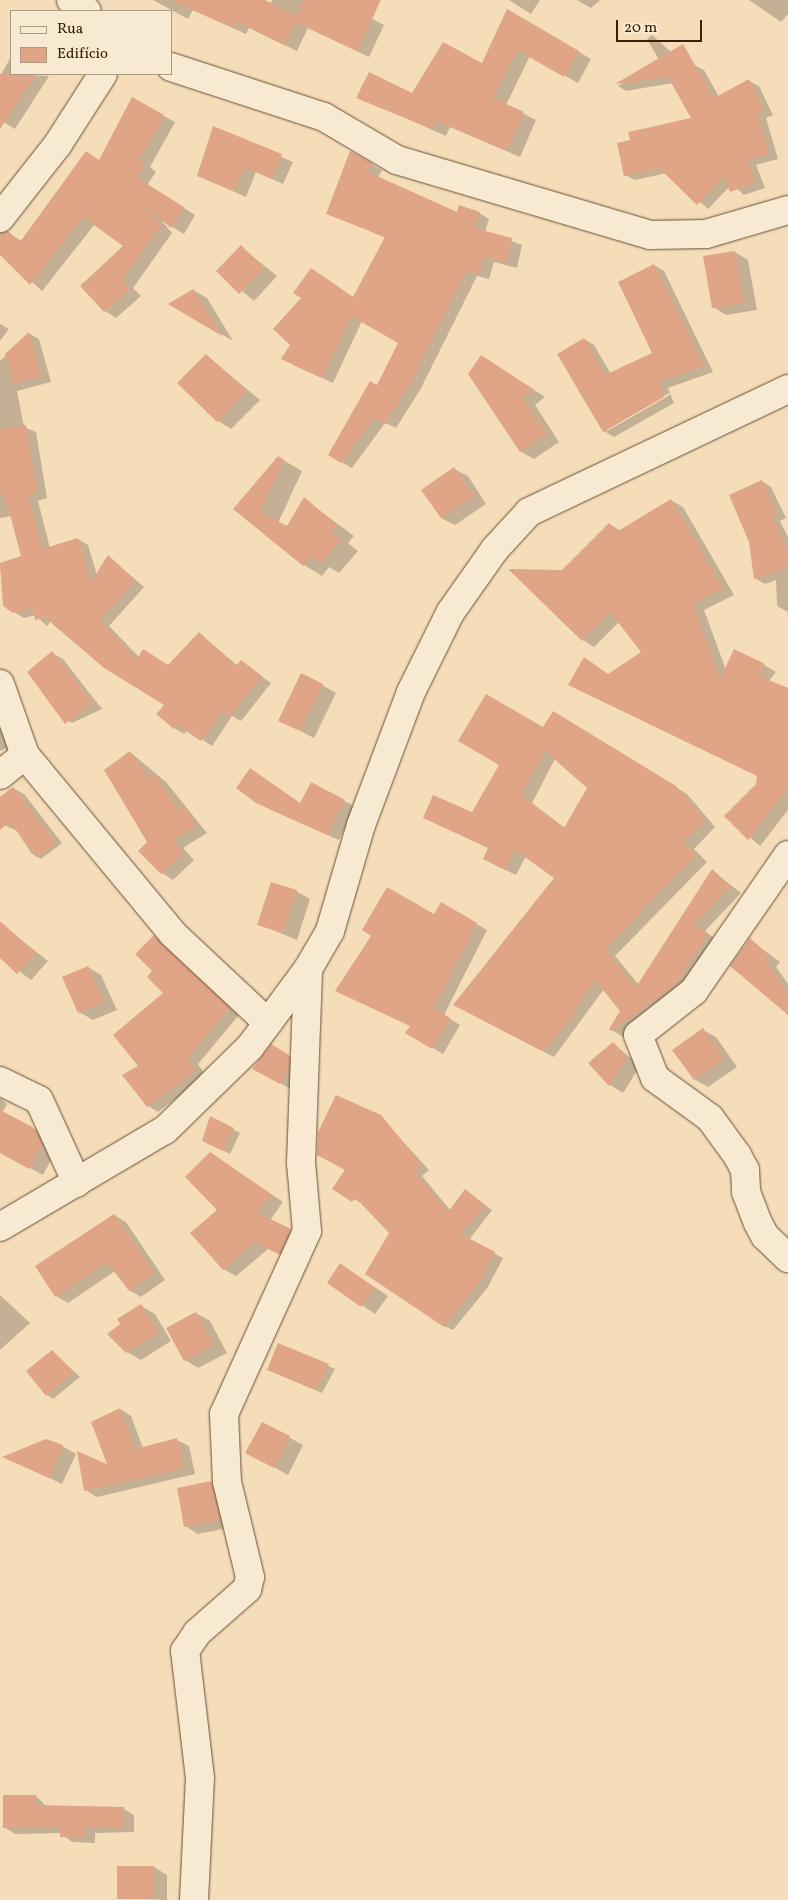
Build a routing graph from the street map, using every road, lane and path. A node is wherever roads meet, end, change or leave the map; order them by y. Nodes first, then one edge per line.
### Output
1 (72, 0) edge
2 (86, 10) edge
3 (172, 67) edge
4 (102, 75) edge
5 (788, 210) edge
6 (0, 218) edge
7 (788, 389) edge
8 (0, 684) edge
9 (25, 755) junction
10 (0, 775) edge
11 (788, 855) edge
12 (308, 970) junction
13 (268, 1022) junction
14 (0, 1081) edge
15 (77, 1183) junction
16 (0, 1227) edge
17 (788, 1258) edge
18 (194, 1900) edge

1 - 2 street
3 - 5 street
4 - 6 street
7 - 12 street
8 - 9 street
9 - 10 street
9 - 13 street
11 - 17 street
12 - 13 street
12 - 18 street
13 - 15 street
14 - 15 street
15 - 16 street

